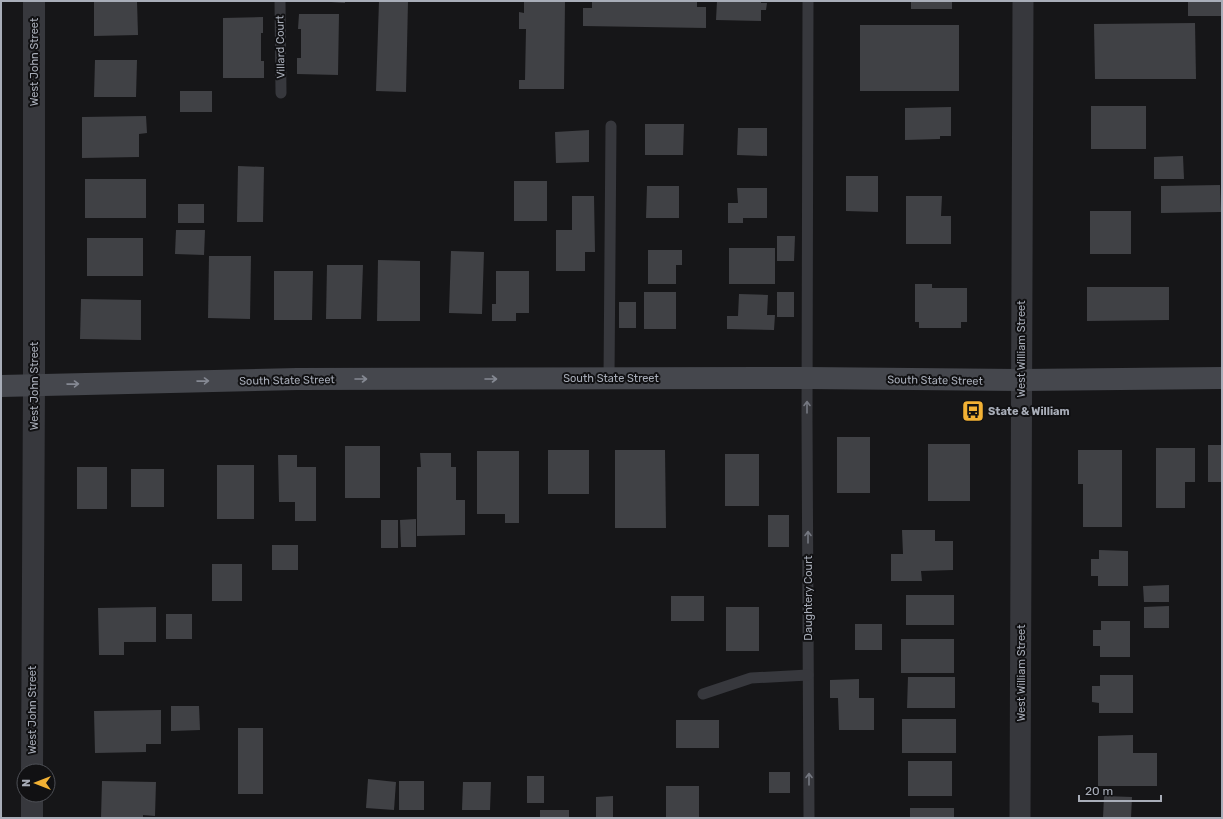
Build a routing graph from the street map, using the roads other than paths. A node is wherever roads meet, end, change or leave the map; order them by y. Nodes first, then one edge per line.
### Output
1 (34, 1) edge
2 (280, 1) edge
3 (808, 1) edge
4 (1023, 1) edge
5 (281, 93) dead end
6 (611, 126) dead end
7 (609, 378) junction
8 (807, 378) junction
9 (1222, 378) edge
10 (1021, 380) junction
11 (34, 384) junction
12 (1, 386) edge
13 (808, 675) junction
14 (703, 694) dead end
15 (32, 763) edge
16 (32, 803) edge
17 (32, 818) edge
18 (809, 818) edge
19 (1020, 818) edge

1 - 11 street, West John Street
2 - 5 lane, Villard Court
3 - 8 lane, Daughtery Court
4 - 10 street, West William Street
6 - 7 lane
7 - 8 main road, South State Street
11 -> 7 main road, South State Street
8 - 10 main road, South State Street
13 -> 8 lane, Daughtery Court
9 - 10 main road, South State Street
10 - 19 street, West William Street
11 - 12 main road, South State Street
11 - 15 street, West John Street
13 - 14 lane
18 -> 13 lane, Daughtery Court
16 - 17 street

